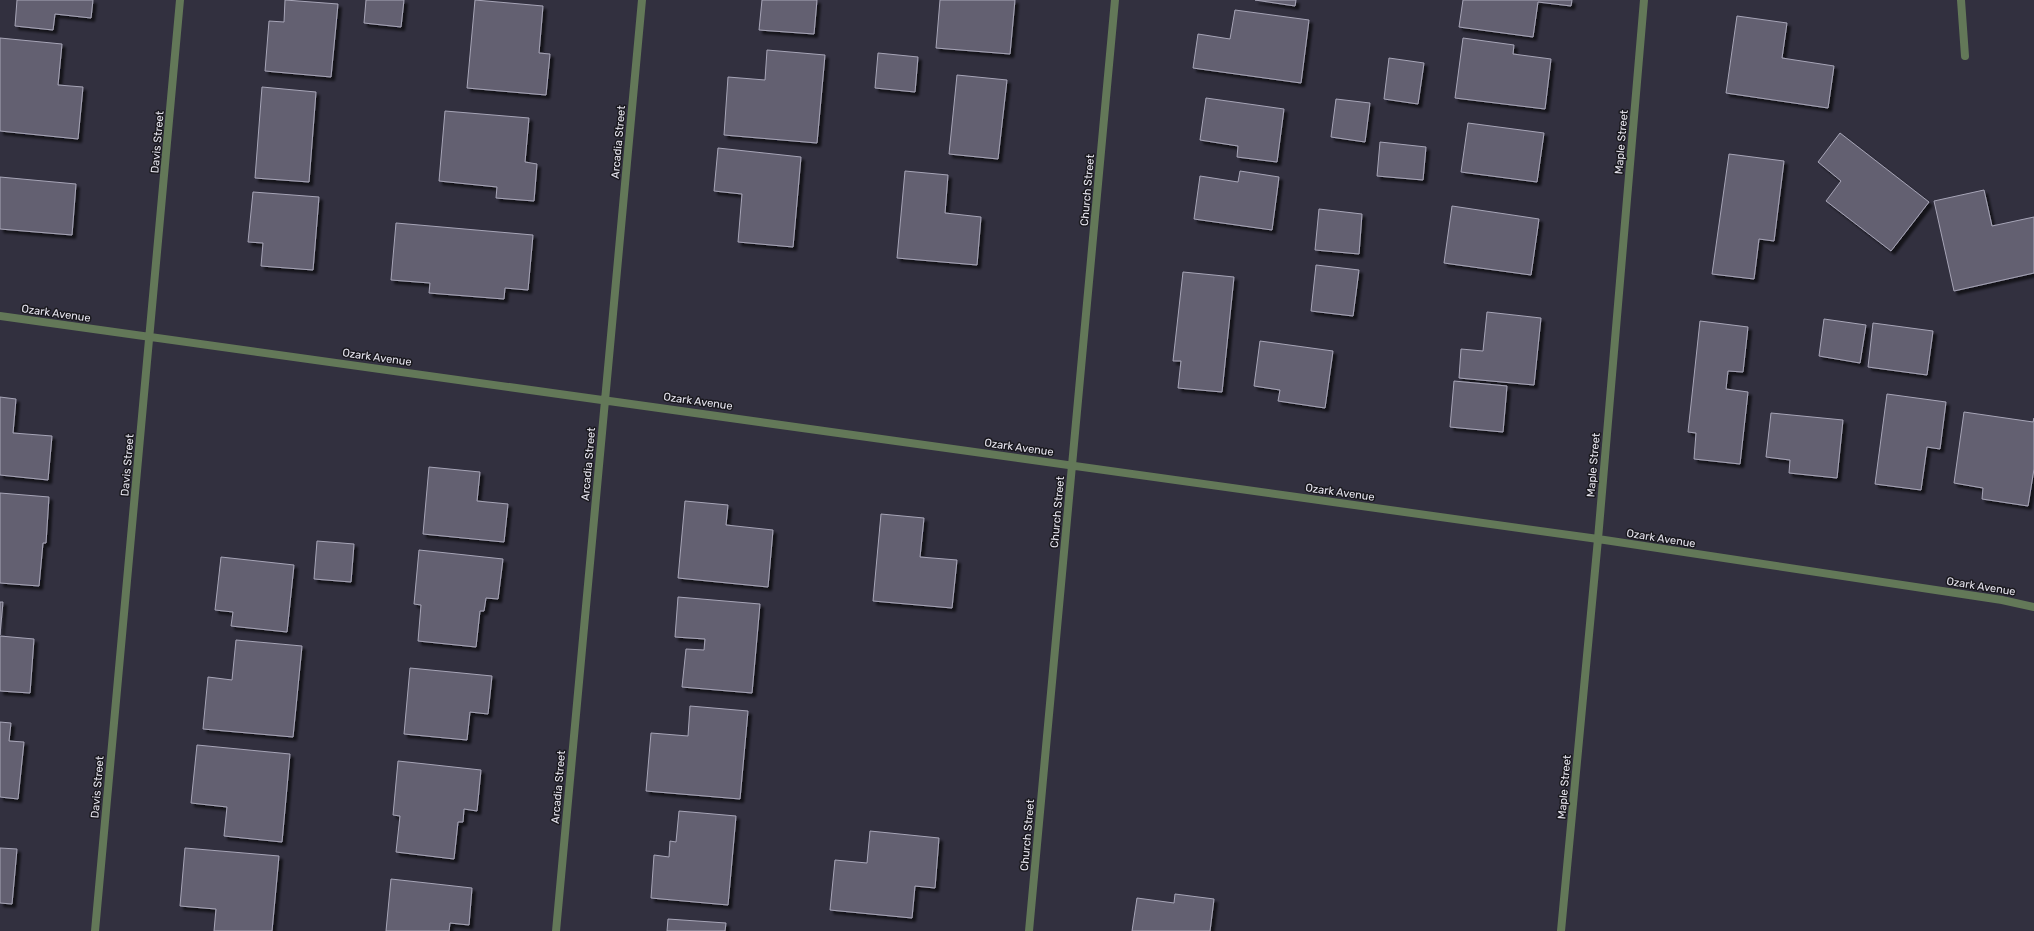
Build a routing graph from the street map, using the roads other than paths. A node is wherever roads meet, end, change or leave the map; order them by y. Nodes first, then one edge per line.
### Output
1 (180, 0) edge
2 (642, 0) edge
3 (1116, 0) edge
4 (1644, 0) edge
5 (1962, 0) edge
6 (1965, 56) dead end
7 (0, 316) edge
8 (150, 337) junction
9 (606, 399) junction
10 (1072, 466) junction
11 (1598, 539) junction
12 (2034, 607) edge
13 (95, 931) edge
14 (556, 931) edge
15 (1029, 931) edge
16 (1561, 931) edge

1 - 8 street, Davis Street
2 - 9 street, Arcadia Street
3 - 10 street, Church Street
4 - 11 street, Maple Street
5 - 6 street
7 - 8 street, Ozark Avenue
8 - 9 street, Ozark Avenue
8 - 13 street, Davis Street
9 - 10 street, Ozark Avenue
9 - 14 street, Arcadia Street
10 - 11 street, Ozark Avenue
10 - 15 street, Church Street
11 - 12 street, Ozark Avenue
11 - 16 street, Maple Street

